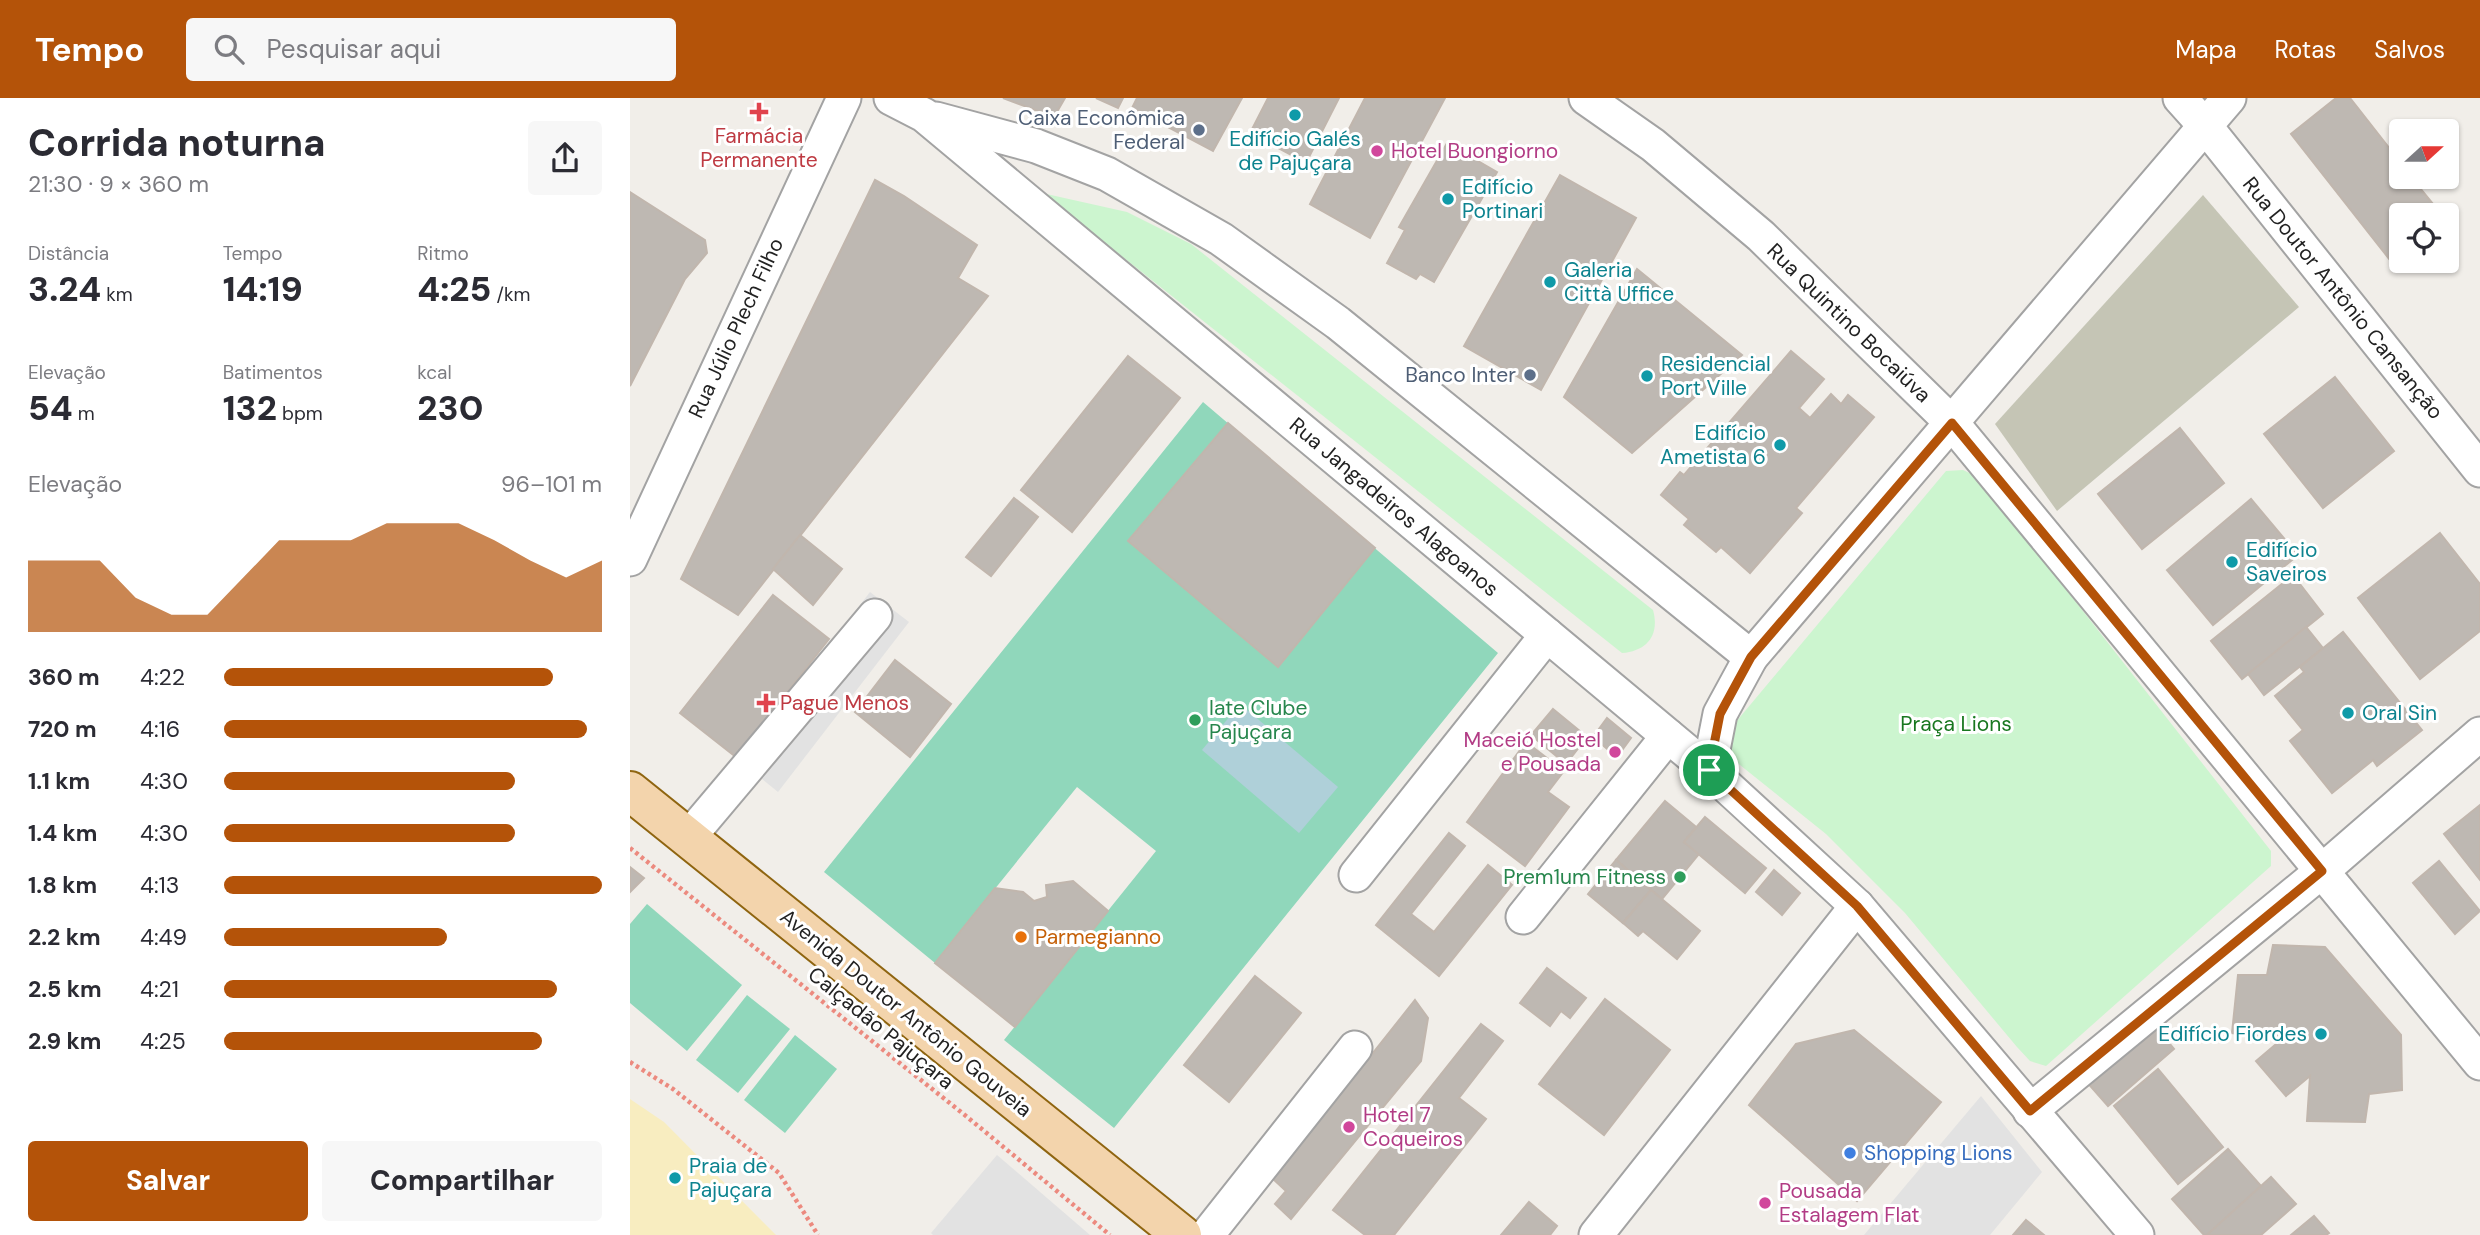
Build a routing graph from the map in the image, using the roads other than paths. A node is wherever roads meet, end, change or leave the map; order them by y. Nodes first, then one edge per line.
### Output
1 (844, 98) edge
2 (891, 98) edge
3 (1586, 98) edge
4 (2180, 98) edge
5 (2229, 98) edge
6 (924, 115) junction
7 (2206, 127) junction
8 (1952, 423) junction
9 (2480, 470) edge
10 (630, 559) edge
11 (875, 617) dead end
12 (1547, 635) junction
13 (1751, 657) junction
14 (2480, 734) edge
15 (1668, 736) junction
16 (1709, 770) junction
17 (630, 791) edge
18 (688, 838) junction
19 (2322, 871) junction
20 (1356, 875) dead end
21 (1857, 906) junction
22 (1523, 917) dead end
23 (1355, 1048) dead end
24 (2480, 1063) edge
25 (2030, 1111) junction
26 (1182, 1235) edge
27 (1207, 1235) edge
28 (1596, 1235) edge
29 (2137, 1235) edge

1 - 10 street, Rua Júlio Plech Filho
2 - 6 street, Rua Jangadeiros Alagoanos
3 - 8 street, Rua Quintino Bocaiúva
4 - 7 street, Rua Doutor Antônio Cansanção
5 - 7 street
6 - 12 street, Rua Jangadeiros Alagoanos
6 - 13 street, Rua Jangadeiros Alagoanos
7 - 8 street
7 - 9 street, Rua Doutor Antônio Cansanção
8 - 13 street
8 - 19 street, Rua Quintino Bocaiúva
11 - 18 street
12 - 15 street, Rua Jangadeiros Alagoanos
12 - 20 street
13 - 16 street
14 - 19 street
15 - 16 street, Rua Jangadeiros Alagoanos
15 - 22 street
16 - 21 street, Rua Jangadeiros Alagoanos
17 - 18 main road, Avenida Doutor Antônio Gouveia
18 - 26 main road, Avenida Doutor Antônio Gouveia
19 - 24 street, Rua Quintino Bocaiúva
19 - 25 street
21 - 25 street, Rua Jangadeiros Alagoanos
21 - 28 street
23 - 27 street
25 - 29 street, Rua Jangadeiros Alagoanos

